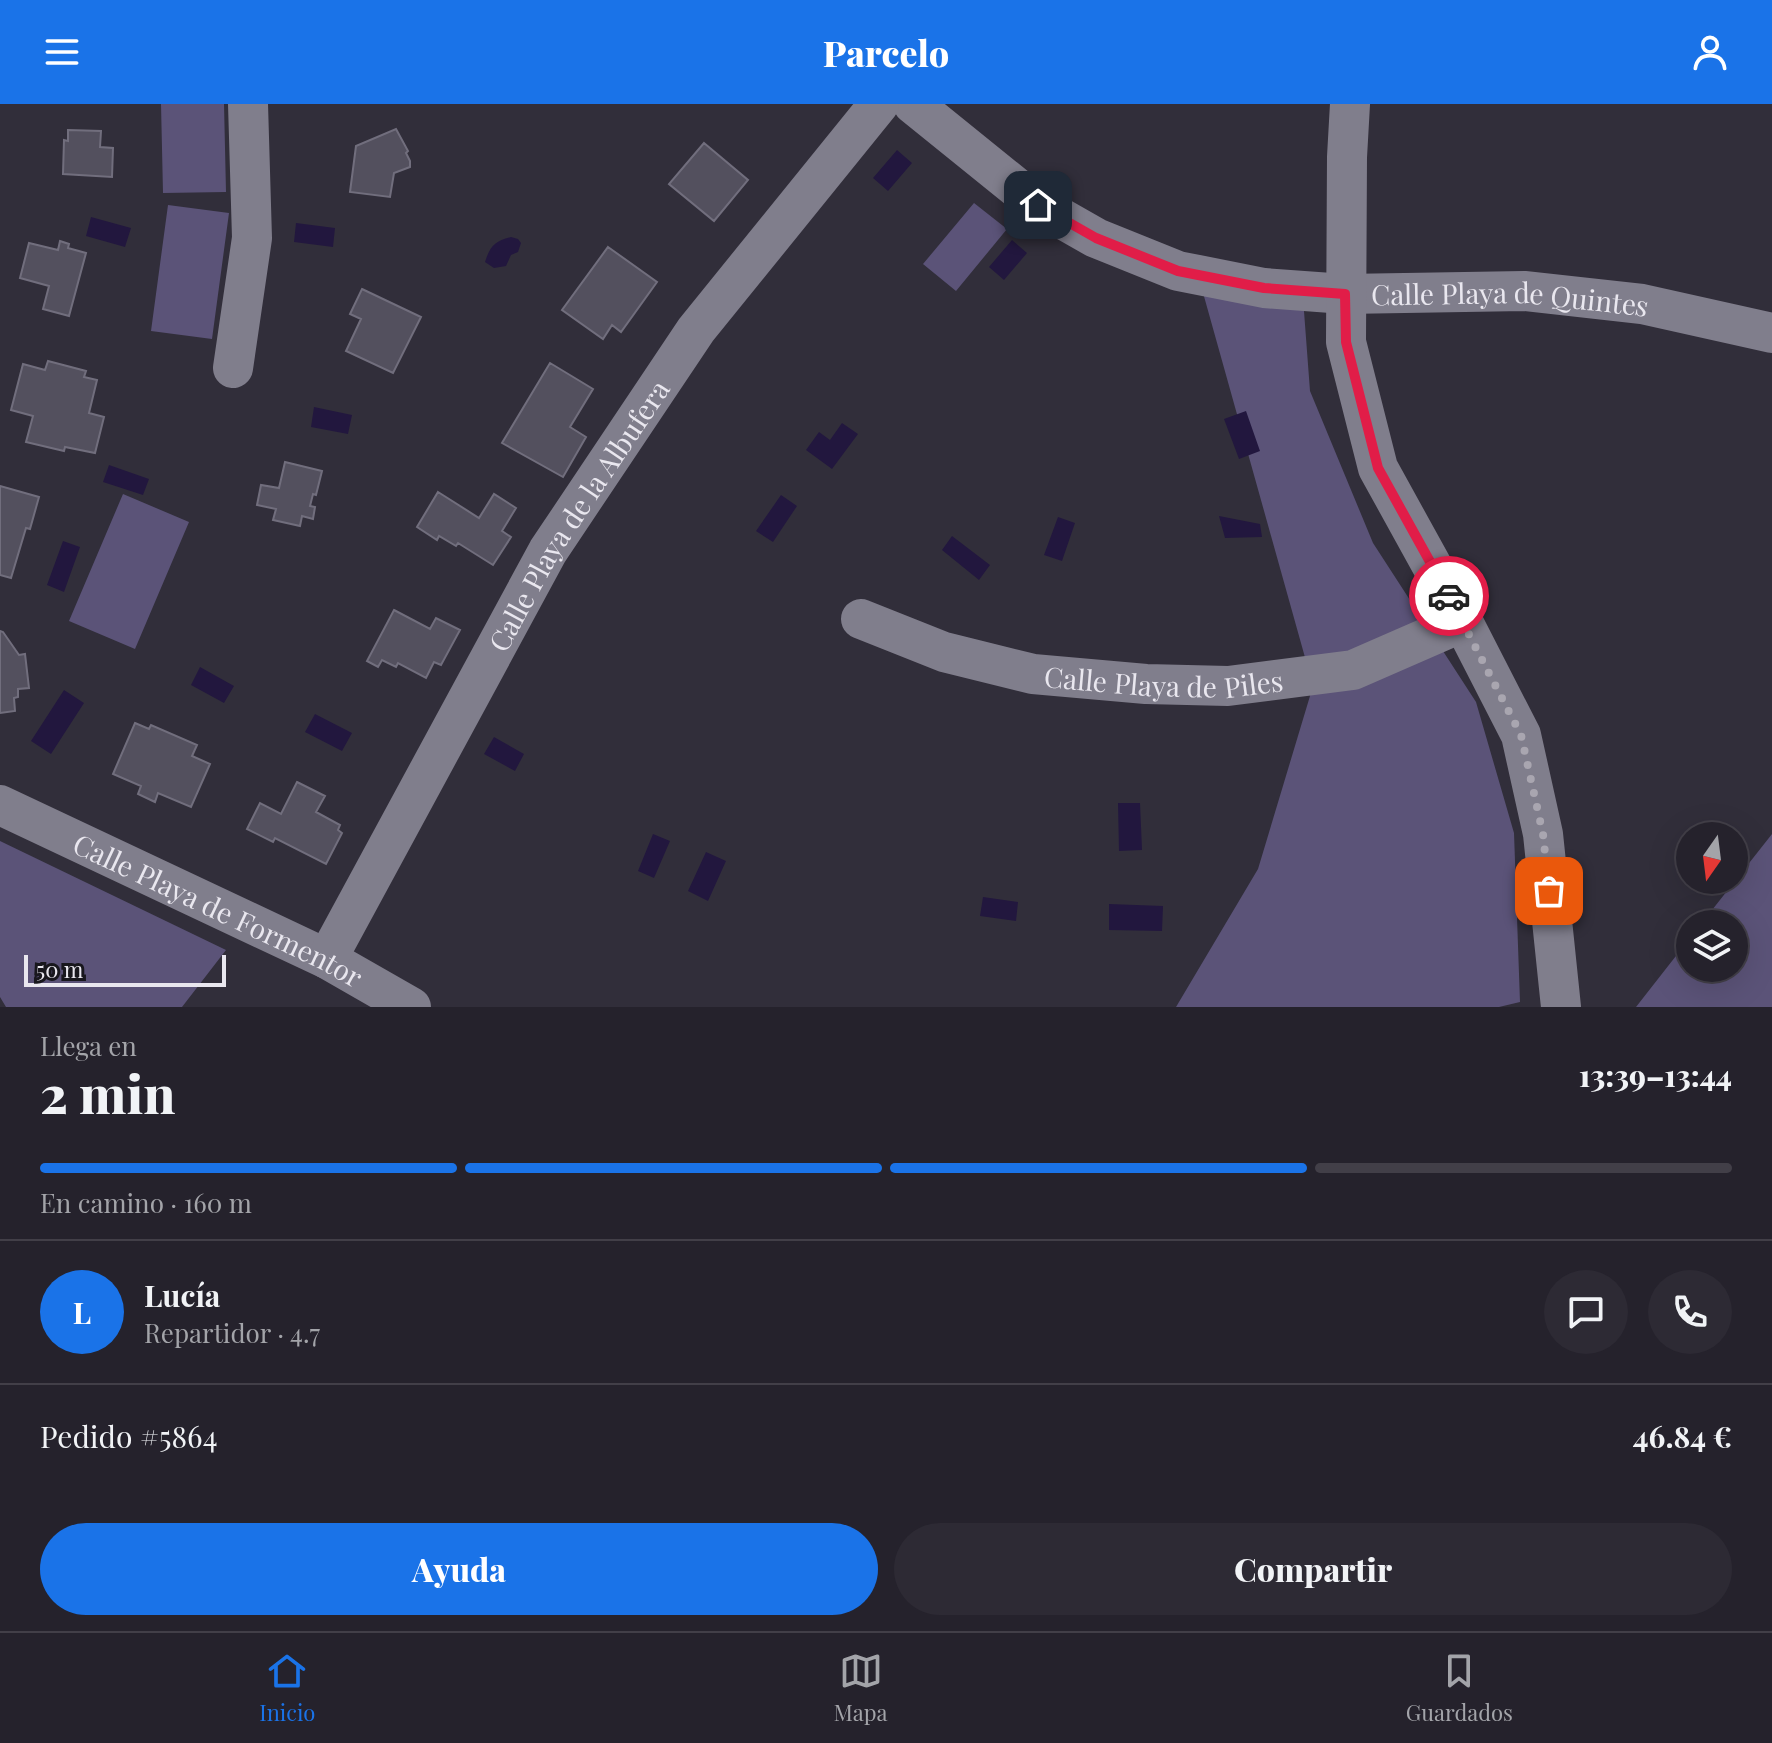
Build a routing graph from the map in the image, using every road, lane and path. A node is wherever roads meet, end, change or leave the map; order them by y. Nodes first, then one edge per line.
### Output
1 (248, 104) edge
2 (879, 104) edge
3 (913, 104) edge
4 (1350, 104) edge
5 (1345, 294) junction
6 (1772, 333) edge
7 (233, 368) dead end
8 (861, 619) dead end
9 (1463, 622) junction
10 (8, 817) edge
11 (327, 959) junction
12 (411, 1007) edge
13 (1561, 1007) edge

1 - 7 street
2 - 11 street, Calle Playa de la Albufera
3 - 5 street, Calle Playa de Quintes
4 - 5 street
5 - 6 street, Calle Playa de Quintes
5 - 9 street
8 - 9 street, Calle Playa de Piles
9 - 13 street
10 - 11 street, Calle Playa de Formentor
11 - 12 street, Calle Playa de Formentor

